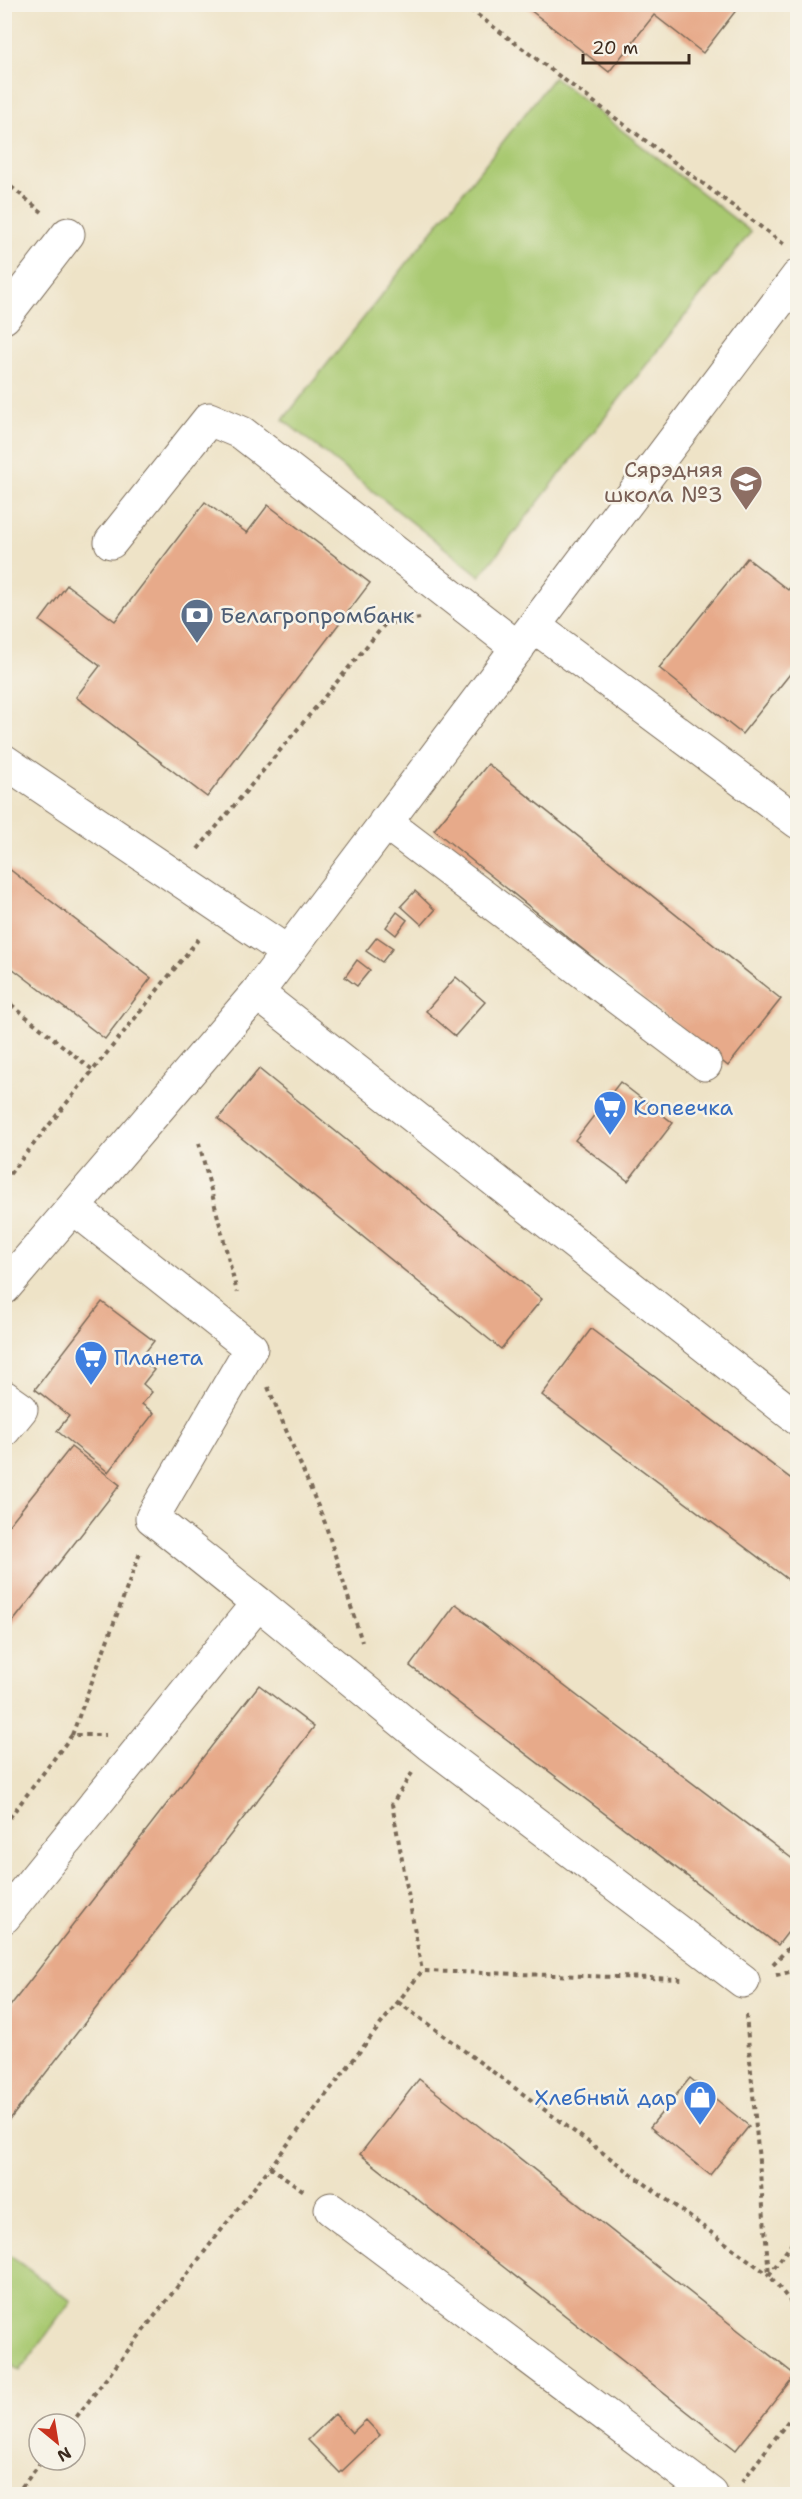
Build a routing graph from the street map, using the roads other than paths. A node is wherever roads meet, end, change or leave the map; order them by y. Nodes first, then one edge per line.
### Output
1 (68, 234) road end
2 (793, 262) edge
3 (4, 317) edge
4 (111, 542) dead end
5 (526, 637) junction
6 (4, 761) edge
7 (385, 822) junction
8 (798, 822) edge
9 (287, 952) junction
10 (257, 993) junction
11 (705, 1064) dead end
12 (74, 1208) junction
13 (4, 1288) edge
14 (4, 1397) edge
15 (798, 1419) edge
16 (4, 1430) edge
17 (258, 1603) junction
18 (4, 1917) edge
19 (752, 1979) road end
20 (331, 2210) dead end
21 (725, 2490) edge

1 - 3 street
2 - 5 street
4 - 5 street
5 - 7 street
5 - 8 street
6 - 9 street
7 - 9 street
7 - 11 street
9 - 10 street
10 - 12 street
10 - 15 street
12 - 13 street
12 - 17 street
14 - 16 street
17 - 18 street
17 - 19 street
20 - 21 street

